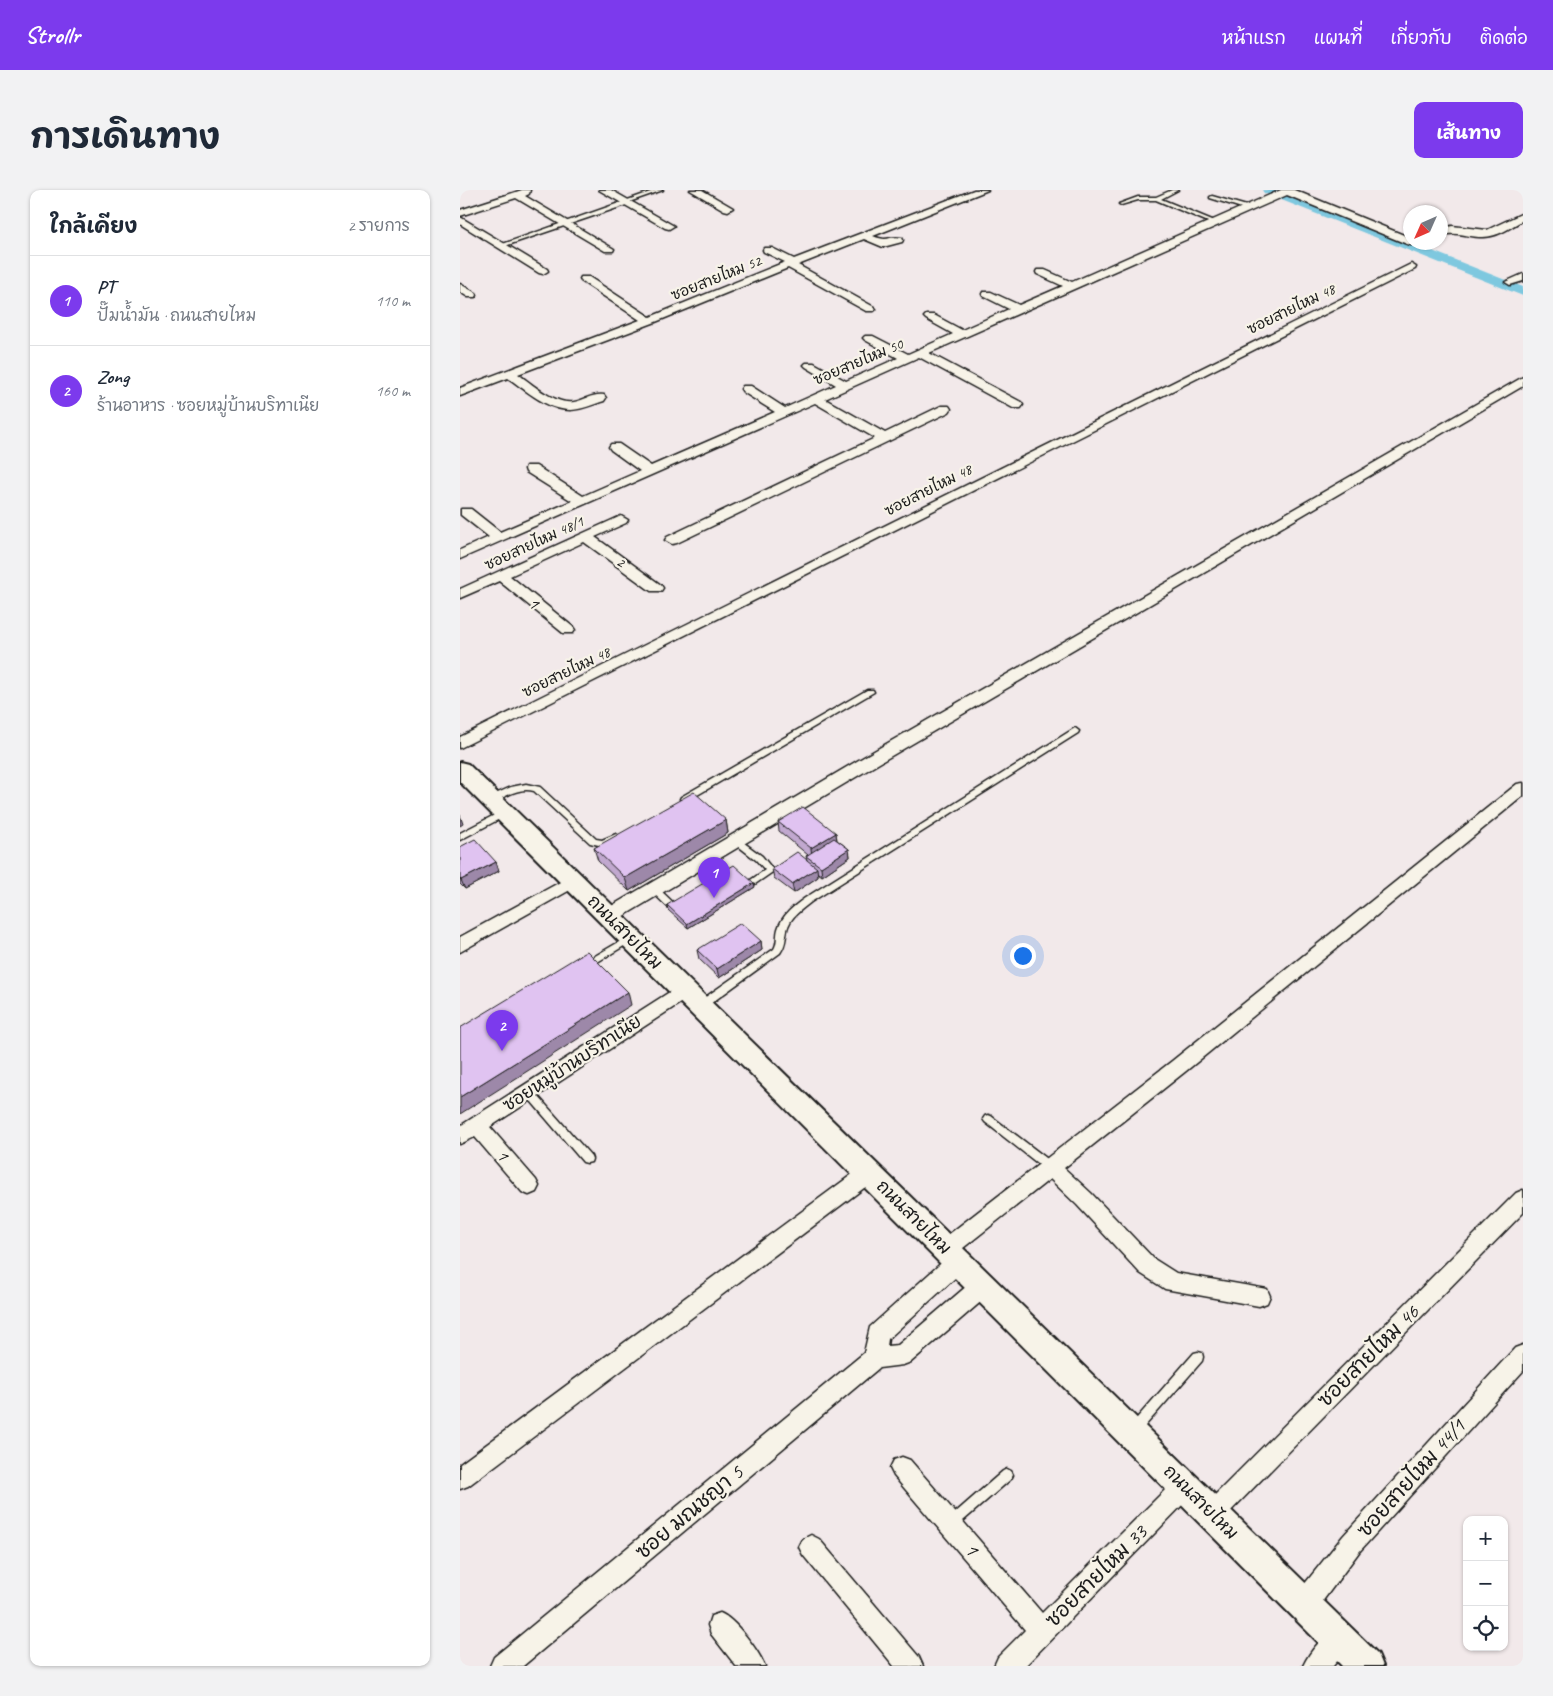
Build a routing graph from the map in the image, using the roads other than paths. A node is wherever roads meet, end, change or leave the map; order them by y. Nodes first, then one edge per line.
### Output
1 (532, 190) edge
2 (604, 190) edge
3 (661, 190) edge
4 (696, 190) edge
5 (983, 190) edge
6 (1176, 190) edge
7 (1287, 191) edge
8 (517, 195) junction
9 (1212, 197) dead end
10 (1157, 200) junction
11 (626, 203) junction
12 (1121, 204) dead end
13 (728, 208) dead end
14 (1248, 208) junction
15 (460, 213) edge
16 (1523, 216) edge
17 (460, 220) edge
18 (1215, 223) junction
19 (566, 224) junction
20 (669, 226) dead end
21 (1448, 230) edge
22 (865, 236) junction
23 (1403, 238) edge
24 (898, 240) dead end
25 (503, 245) junction
26 (609, 249) dead end
27 (768, 250) dead end
28 (792, 264) junction
29 (1411, 268) dead end
30 (543, 271) dead end
31 (1041, 272) dead end
32 (1523, 277) edge
33 (585, 278) dead end
34 (1510, 282) dead end
35 (1072, 286) junction
36 (460, 287) edge
37 (986, 294) dead end
38 (472, 295) dead end
39 (870, 309) dead end
40 (1018, 309) junction
41 (930, 317) dead end
42 (649, 321) junction
43 (962, 334) junction
44 (869, 338) dead end
45 (920, 353) junction
46 (906, 358) junction
47 (810, 365) dead end
48 (508, 373) junction
49 (1523, 381) edge
50 (845, 385) junction
51 (747, 389) dead end
52 (460, 392) edge
53 (600, 398) dead end
54 (815, 398) junction
55 (1017, 405) dead end
56 (945, 409) dead end
57 (783, 412) junction
58 (884, 438) junction
59 (615, 447) dead end
60 (531, 469) dead end
61 (649, 471) junction
62 (581, 501) junction
63 (466, 512) dead end
64 (621, 520) dead end
65 (586, 537) junction
66 (499, 538) junction
67 (672, 540) dead end
68 (460, 555) edge
69 (501, 576) junction
70 (656, 588) dead end
71 (460, 594) edge
72 (568, 630) dead end
73 (870, 692) dead end
74 (1076, 731) dead end
75 (460, 743) edge
76 (460, 769) edge
77 (1523, 788) edge
78 (678, 803) edge
79 (499, 806) junction
80 (628, 832) edge
81 (460, 836) edge
82 (736, 840) junction
83 (573, 881) junction
84 (654, 889) junction
85 (737, 893) edge
86 (609, 916) junction
87 (685, 918) edge
88 (631, 938) junction
89 (460, 945) edge
90 (580, 968) edge
91 (692, 998) junction
92 (528, 1092) junction
93 (988, 1119) dead end
94 (477, 1125) junction
95 (460, 1136) edge
96 (587, 1159) dead end
97 (1050, 1167) junction
98 (869, 1172) junction
99 (529, 1186) dead end
100 (1523, 1199) edge
101 (953, 1255) junction
102 (983, 1286) junction
103 (1259, 1296) dead end
104 (1523, 1356) edge
105 (1198, 1357) dead end
106 (874, 1358) junction
107 (1132, 1432) junction
108 (902, 1468) dead end
109 (1007, 1475) dead end
110 (460, 1478) edge
111 (1185, 1486) junction
112 (1213, 1513) junction
113 (951, 1524) junction
114 (810, 1547) dead end
115 (1304, 1605) junction
116 (720, 1625) dead end
117 (1042, 1631) junction
118 (1340, 1640) junction
119 (503, 1666) edge
120 (752, 1666) edge
121 (910, 1666) edge
122 (1007, 1666) edge
123 (1316, 1666) edge
124 (1366, 1666) edge

1 - 8 street
2 - 11 street
3 - 11 lane
4 - 13 street
5 - 22 street, ซอยสายไหม 52
6 - 10 lane
7 - 14 street, ซอยสายไหม 50
7 - 23 street
8 - 15 street
8 - 19 street
9 - 14 lane
10 - 12 lane
10 - 18 lane
11 - 19 lane
11 - 20 street
14 - 18 street, ซอยสายไหม 50
16 - 21 street
17 - 25 street
18 - 35 street, ซอยสายไหม 50
19 - 25 lane
19 - 26 street
22 - 24 street
22 - 28 street, ซอยสายไหม 52
25 - 30 street
27 - 28 street
28 - 39 street
28 - 42 street, ซอยสายไหม 52
29 - 75 street, ซอยสายไหม 48
31 - 35 street
32 - 34 street
33 - 42 street
35 - 40 street, ซอยสายไหม 50
36 - 38 street
37 - 40 street
40 - 43 street, ซอยสายไหม 50
41 - 43 street
42 - 48 street, ซอยสายไหม 52
43 - 45 street, ซอยสายไหม 50
44 - 46 street
45 - 46 street, ซอยสายไหม 50
45 - 55 street
46 - 50 street, ซอยสายไหม 50
47 - 50 street
48 - 52 street, ซอยสายไหม 52
48 - 53 street
49 - 82 street
50 - 54 street, ซอยสายไหม 50
51 - 57 street
54 - 57 street, ซอยสายไหม 50
54 - 58 street
56 - 58 street
57 - 61 street, ซอยสายไหม 50
58 - 67 street
59 - 61 street
60 - 62 street
61 - 62 street, ซอยสายไหม 50
62 - 66 street, ซอยสายไหม 50
63 - 66 street
64 - 65 street, ซอยสายไหม 48/1
65 - 69 street, ซอยสายไหม 48/1
65 - 70 street, 2
66 - 68 street, ซอยสายไหม 50
69 - 71 street, ซอยสายไหม 48/1
69 - 72 street, 1
73 - 78 lane
74 - 91 lane
76 - 79 main road, ถนนสายไหม
77 - 97 street
79 - 80 lane
79 - 81 lane
79 - 83 main road, ถนนสายไหม
82 - 84 street
82 - 85 lane
83 - 86 main road, ถนนสายไหม
83 - 89 street
84 - 86 street
84 - 87 lane
86 - 88 main road, ถนนสายไหม
88 - 90 lane
88 - 91 main road, ถนนสายไหม
91 - 92 street, ซอยหมู่บ้านบริทาเนีย
91 - 98 main road, ถนนสายไหม
92 - 94 street, ซอยหมู่บ้านบริทาเนีย
92 - 96 lane
93 - 97 lane
94 - 95 street, ซอยหมู่บ้านบริทาเนีย
94 - 99 street, 1
97 - 101 street
97 - 103 street
98 - 101 main road, ถนนสายไหม
98 - 110 street
100 - 112 street, ซอยสายไหม 46
101 - 102 main road, ถนนสายไหม
101 - 106 street
102 - 106 street
102 - 107 main road, ถนนสายไหม
104 - 115 street, ซอยสายไหม 44/1
105 - 107 lane
106 - 119 street, ซอย มณชญา 5
107 - 111 main road, ถนนสายไหม
108 - 113 street, 1
109 - 113 lane
111 - 112 main road, ถนนสายไหม
111 - 117 street, ซอยสายไหม 33
112 - 115 main road, ถนนสายไหม
113 - 117 street, 1
114 - 121 street
115 - 118 main road, ถนนสายไหม
116 - 120 street
117 - 122 street, ซอยสายไหม 33
118 - 123 street
118 - 124 main road, ถนนสายไหม

